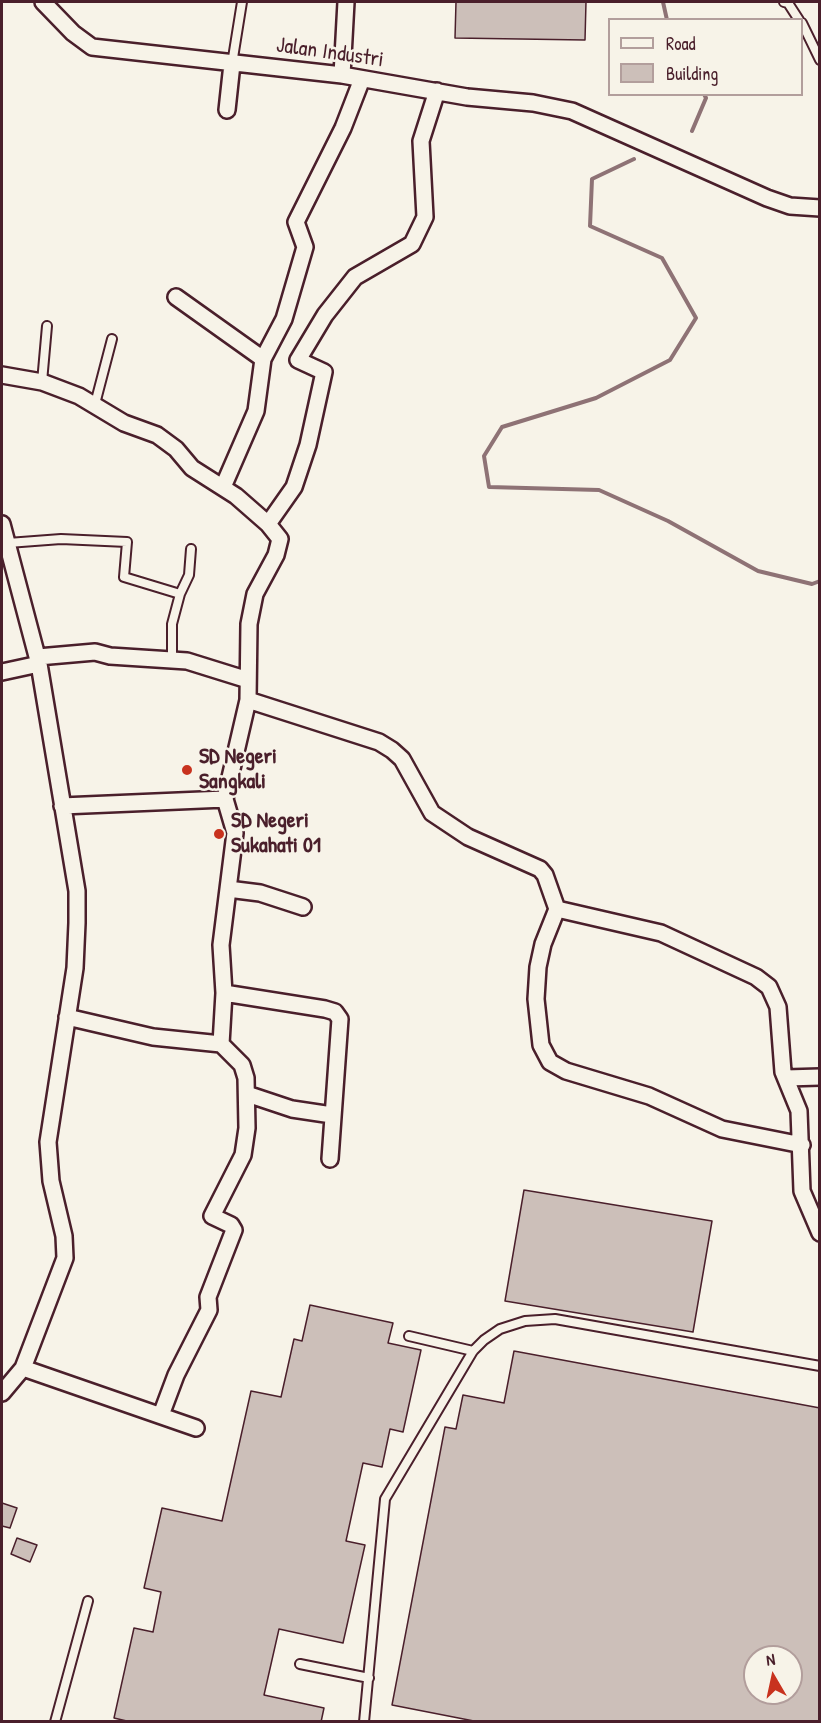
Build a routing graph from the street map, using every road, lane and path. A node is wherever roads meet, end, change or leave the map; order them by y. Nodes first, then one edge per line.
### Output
1 (43, 2) edge
2 (242, 2) edge
3 (346, 2) edge
4 (787, 2) edge
5 (798, 18) edge
6 (803, 26) edge
7 (819, 60) edge
8 (232, 64) junction
9 (342, 75) junction
10 (362, 79) junction
11 (437, 91) junction
12 (227, 110) dead end
13 (819, 204) edge
14 (176, 297) dead end
15 (47, 326) dead end
16 (112, 339) dead end
17 (263, 359) junction
18 (2, 375) edge
19 (42, 382) junction
20 (95, 404) junction
21 (223, 487) junction
22 (2, 524) edge
23 (268, 524) junction
24 (8, 543) junction
25 (191, 549) dead end
26 (180, 594) junction
27 (172, 660) junction
28 (38, 661) junction
29 (2, 672) edge
30 (248, 680) junction
31 (249, 700) junction
32 (225, 799) junction
33 (62, 806) junction
34 (228, 889) junction
35 (303, 907) dead end
36 (557, 909) junction
37 (224, 993) junction
38 (67, 1017) junction
39 (221, 1044) junction
40 (819, 1077) edge
41 (786, 1078) junction
42 (247, 1094) junction
43 (332, 1115) junction
44 (802, 1145) junction
45 (330, 1159) dead end
46 (819, 1233) edge
47 (410, 1336) dead end
48 (473, 1351) junction
49 (819, 1366) edge
50 (23, 1368) junction
51 (2, 1393) edge
52 (161, 1415) junction
53 (196, 1428) dead end
54 (88, 1601) dead end
55 (300, 1664) dead end
56 (369, 1678) junction
57 (55, 1722) edge
58 (364, 1722) edge

1 - 8 street, Jalan Industri
2 - 8 lane
3 - 9 street
4 - 5 lane
6 - 7 lane
8 - 9 street, Jalan Industri
8 - 12 street
9 - 10 street, Jalan Industri
10 - 11 street, Jalan Industri
10 - 17 street
11 - 13 street, Jalan Industri
11 - 23 street
14 - 17 street
15 - 19 lane
16 - 20 lane
17 - 21 street
18 - 19 street
19 - 20 street
20 - 21 street
21 - 23 street
22 - 24 street
23 - 30 street
24 - 26 lane
24 - 28 street
25 - 26 lane
26 - 27 lane
27 - 28 street
27 - 30 street
28 - 29 street
28 - 33 street
30 - 31 street
31 - 32 street
31 - 36 street
32 - 33 street
32 - 34 street
33 - 38 street
34 - 35 street
34 - 37 street
36 - 41 street
36 - 44 street
37 - 39 street
37 - 43 street
38 - 39 street
38 - 50 street
39 - 42 street
40 - 41 street
41 - 44 street
42 - 43 street
42 - 52 street
43 - 45 street
44 - 46 street
47 - 48 lane
48 - 49 lane
48 - 56 lane
50 - 51 street
50 - 52 street
52 - 53 street
54 - 57 lane
55 - 56 lane
56 - 58 lane

